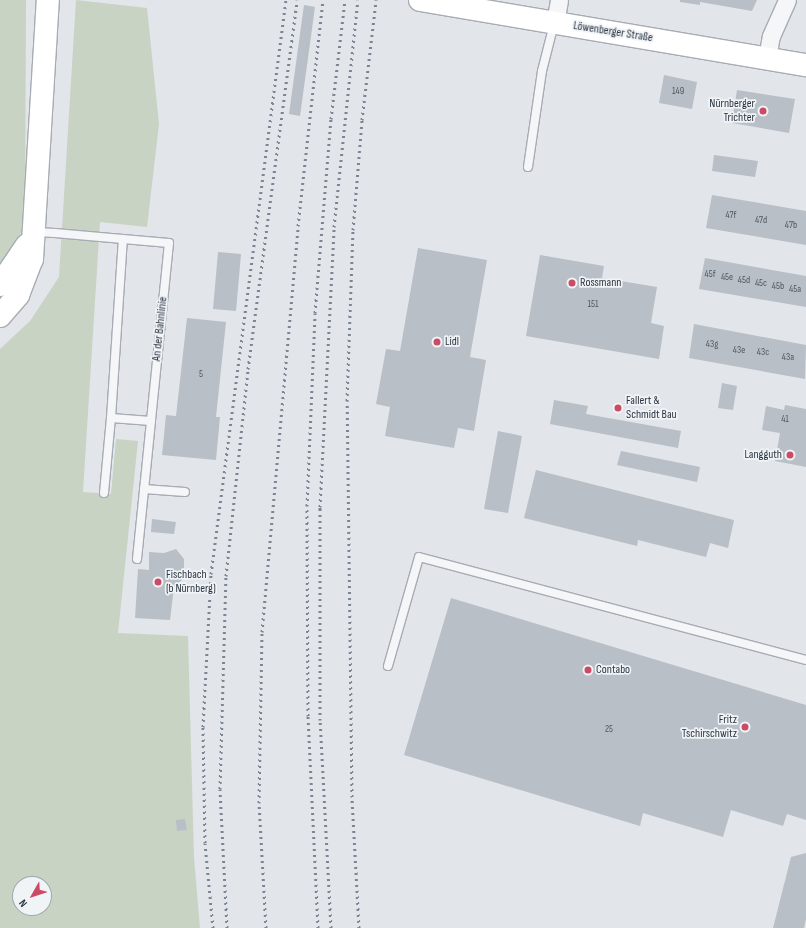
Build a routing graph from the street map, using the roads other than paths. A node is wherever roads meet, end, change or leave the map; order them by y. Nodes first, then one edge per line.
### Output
1 (48, 0) edge
2 (420, 0) edge
3 (559, 0) edge
4 (787, 0) edge
5 (555, 23) junction
6 (767, 58) junction
7 (806, 65) edge
8 (528, 167) dead end
9 (34, 232) junction
10 (123, 239) junction
11 (0, 285) edge
12 (0, 316) edge
13 (111, 418) junction
14 (151, 421) junction
15 (144, 489) junction
16 (186, 492) dead end
17 (104, 493) dead end
18 (137, 559) dead end
19 (806, 660) edge
20 (388, 666) dead end

1 - 9 street
2 - 5 street, Löwenberger Straße
3 - 5 street
4 - 6 street
5 - 6 street, Löwenberger Straße
5 - 8 lane
6 - 7 street, Löwenberger Straße
9 - 10 lane, An der Bahnlinie
9 - 11 street
9 - 12 street
10 - 13 lane
10 - 14 lane, An der Bahnlinie
13 - 14 lane
13 - 17 lane
14 - 15 lane
15 - 16 lane
15 - 18 lane
19 - 20 lane

